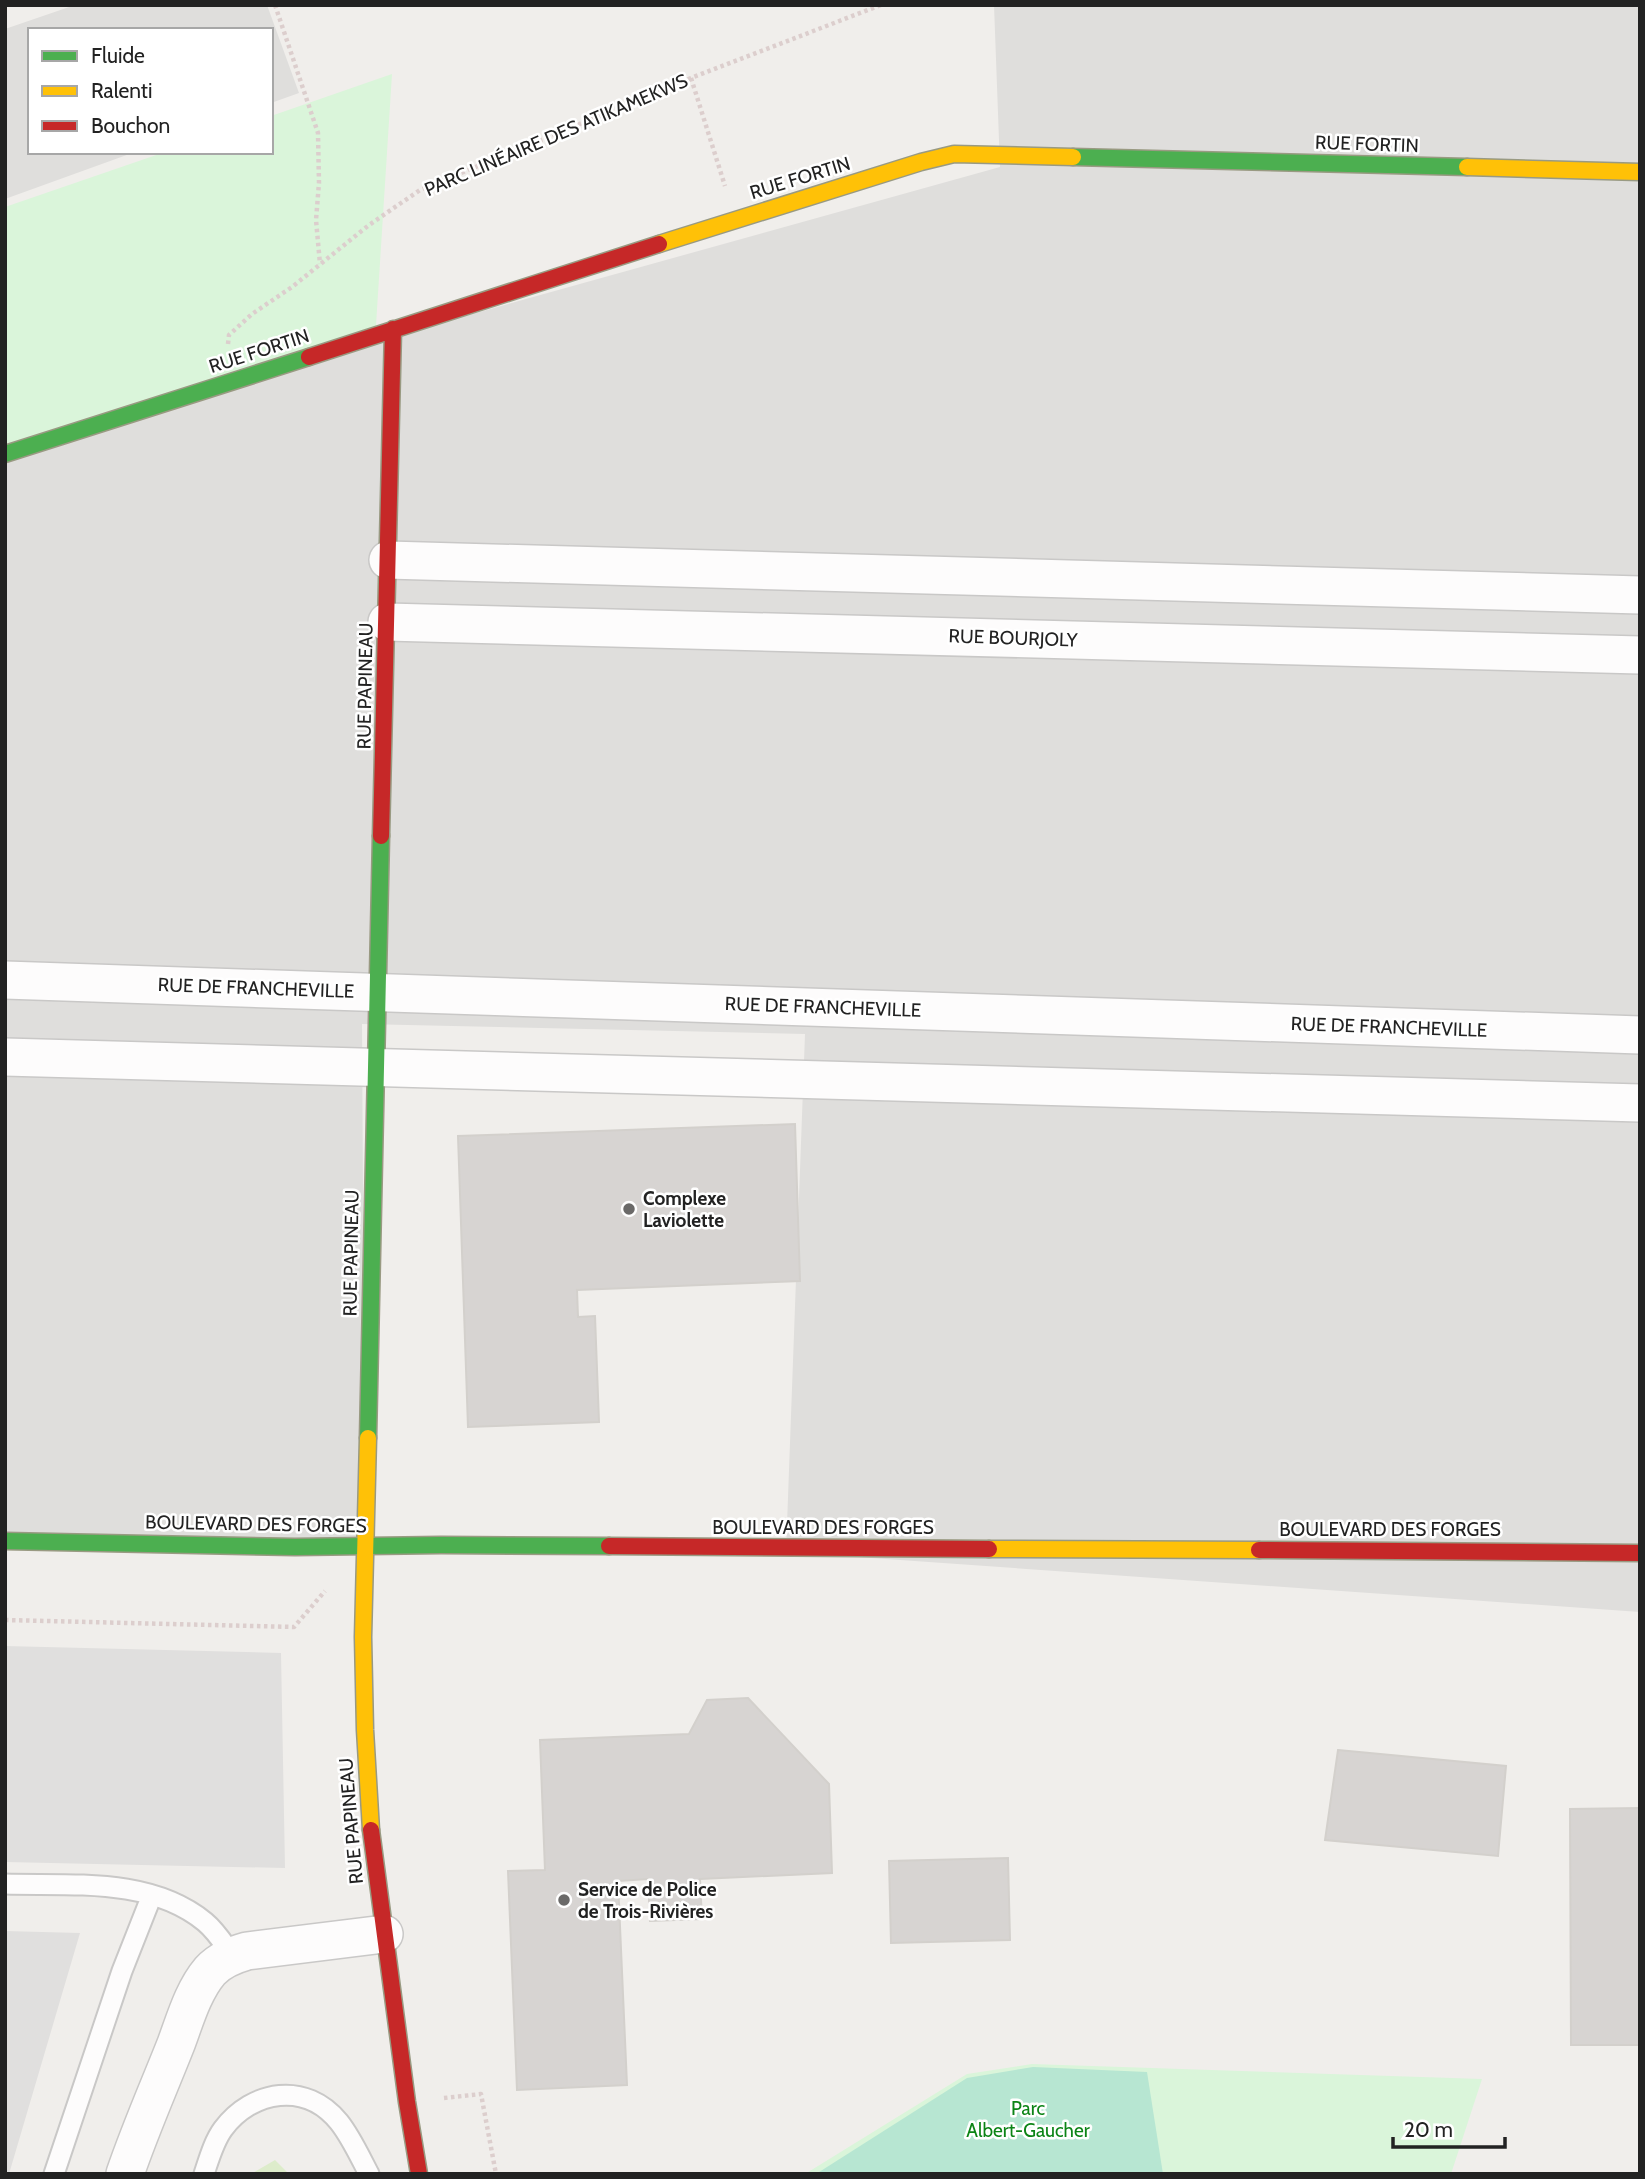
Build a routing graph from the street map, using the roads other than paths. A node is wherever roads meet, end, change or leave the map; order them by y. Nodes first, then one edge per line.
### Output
1 (1640, 172) edge
2 (393, 329) junction
3 (5, 454) edge
4 (388, 560) junction
5 (1640, 595) edge
6 (387, 622) junction
7 (1640, 654) edge
8 (5, 980) edge
9 (379, 992) junction
10 (1640, 1035) edge
11 (5, 1057) edge
12 (377, 1067) junction
13 (1640, 1103) edge
14 (5, 1541) edge
15 (365, 1546) junction
16 (1640, 1553) edge
17 (5, 1884) edge
18 (152, 1895) junction
19 (384, 1934) junction
20 (232, 1955) junction
21 (54, 2174) edge
22 (125, 2174) edge
23 (204, 2174) edge
24 (369, 2174) edge
25 (419, 2174) edge

1 - 2 street, RUE FORTIN
2 - 3 street, RUE FORTIN
2 - 4 street, RUE PAPINEAU
4 - 5 street
4 - 6 street, RUE PAPINEAU
6 - 7 street, RUE BOURJOLY
6 - 9 street, RUE PAPINEAU
8 - 9 street, RUE DE FRANCHEVILLE
9 - 10 street, RUE DE FRANCHEVILLE
9 - 12 street, RUE PAPINEAU
11 - 12 street
12 - 13 street
12 - 15 street, RUE PAPINEAU
14 - 15 street, BOULEVARD DES FORGES
15 - 16 street, BOULEVARD DES FORGES
15 - 19 street, RUE PAPINEAU
17 - 18 lane
18 - 20 lane
18 - 21 lane
19 - 20 street
19 - 25 street, RUE PAPINEAU
20 - 22 street
23 - 24 lane

